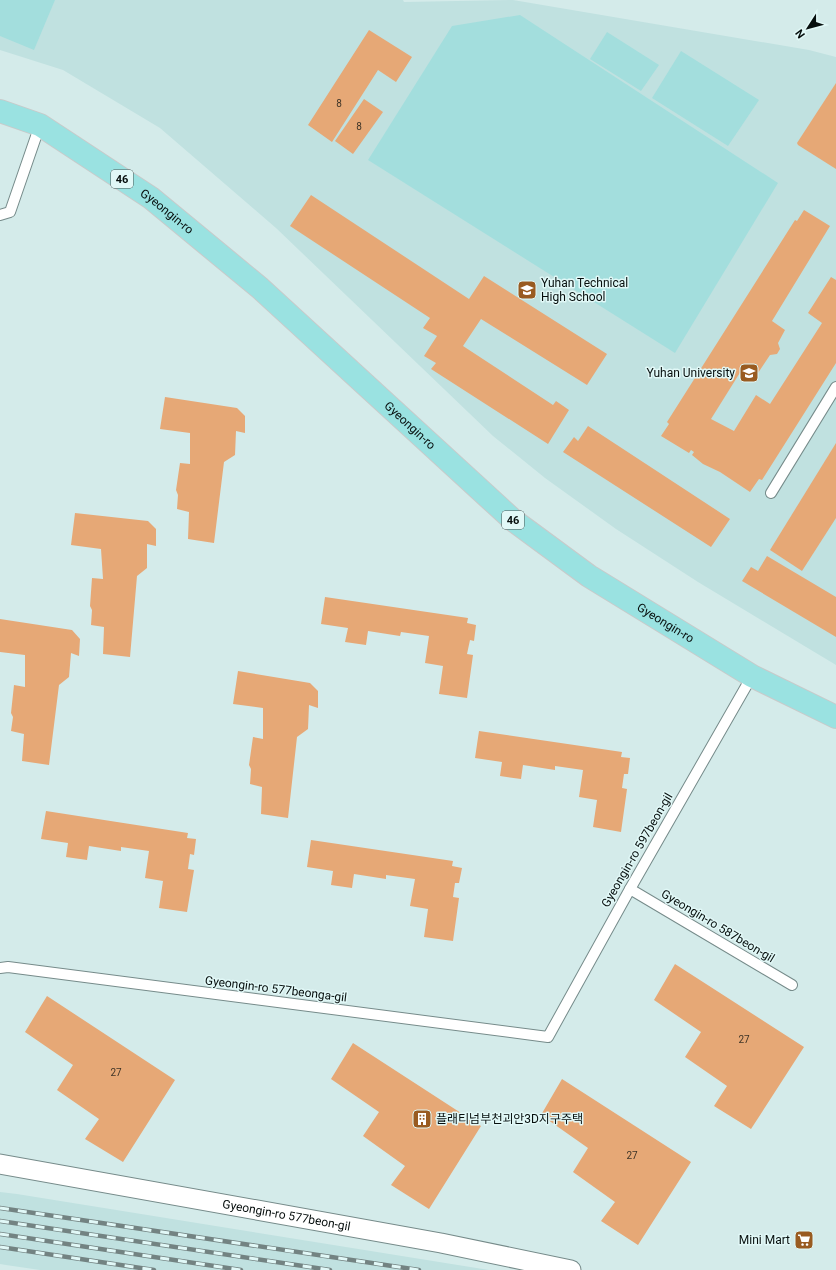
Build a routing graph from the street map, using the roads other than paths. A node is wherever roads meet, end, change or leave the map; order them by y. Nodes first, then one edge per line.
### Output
1 (0, 111) edge
2 (40, 125) junction
3 (0, 215) edge
4 (836, 387) edge
5 (771, 492) dead end
6 (752, 676) junction
7 (836, 717) edge
8 (630, 889) junction
9 (0, 968) edge
10 (792, 985) dead end
11 (548, 1038) joint
12 (0, 1164) edge
13 (571, 1270) edge

1 - 2 main road, Gyeongin-ro / 46
2 - 3 lane
2 - 6 main road, Gyeongin-ro / 46
4 - 5 lane
6 - 7 main road, Gyeongin-ro / 46
6 - 8 lane, Gyeongin-ro 597beon-gil
8 - 10 lane, Gyeongin-ro 587beon-gil
8 - 11 lane, Gyeongin-ro 597beon-gil
9 - 11 lane, Gyeongin-ro 577beonga-gil
12 - 13 street, Gyeongin-ro 577beon-gil

